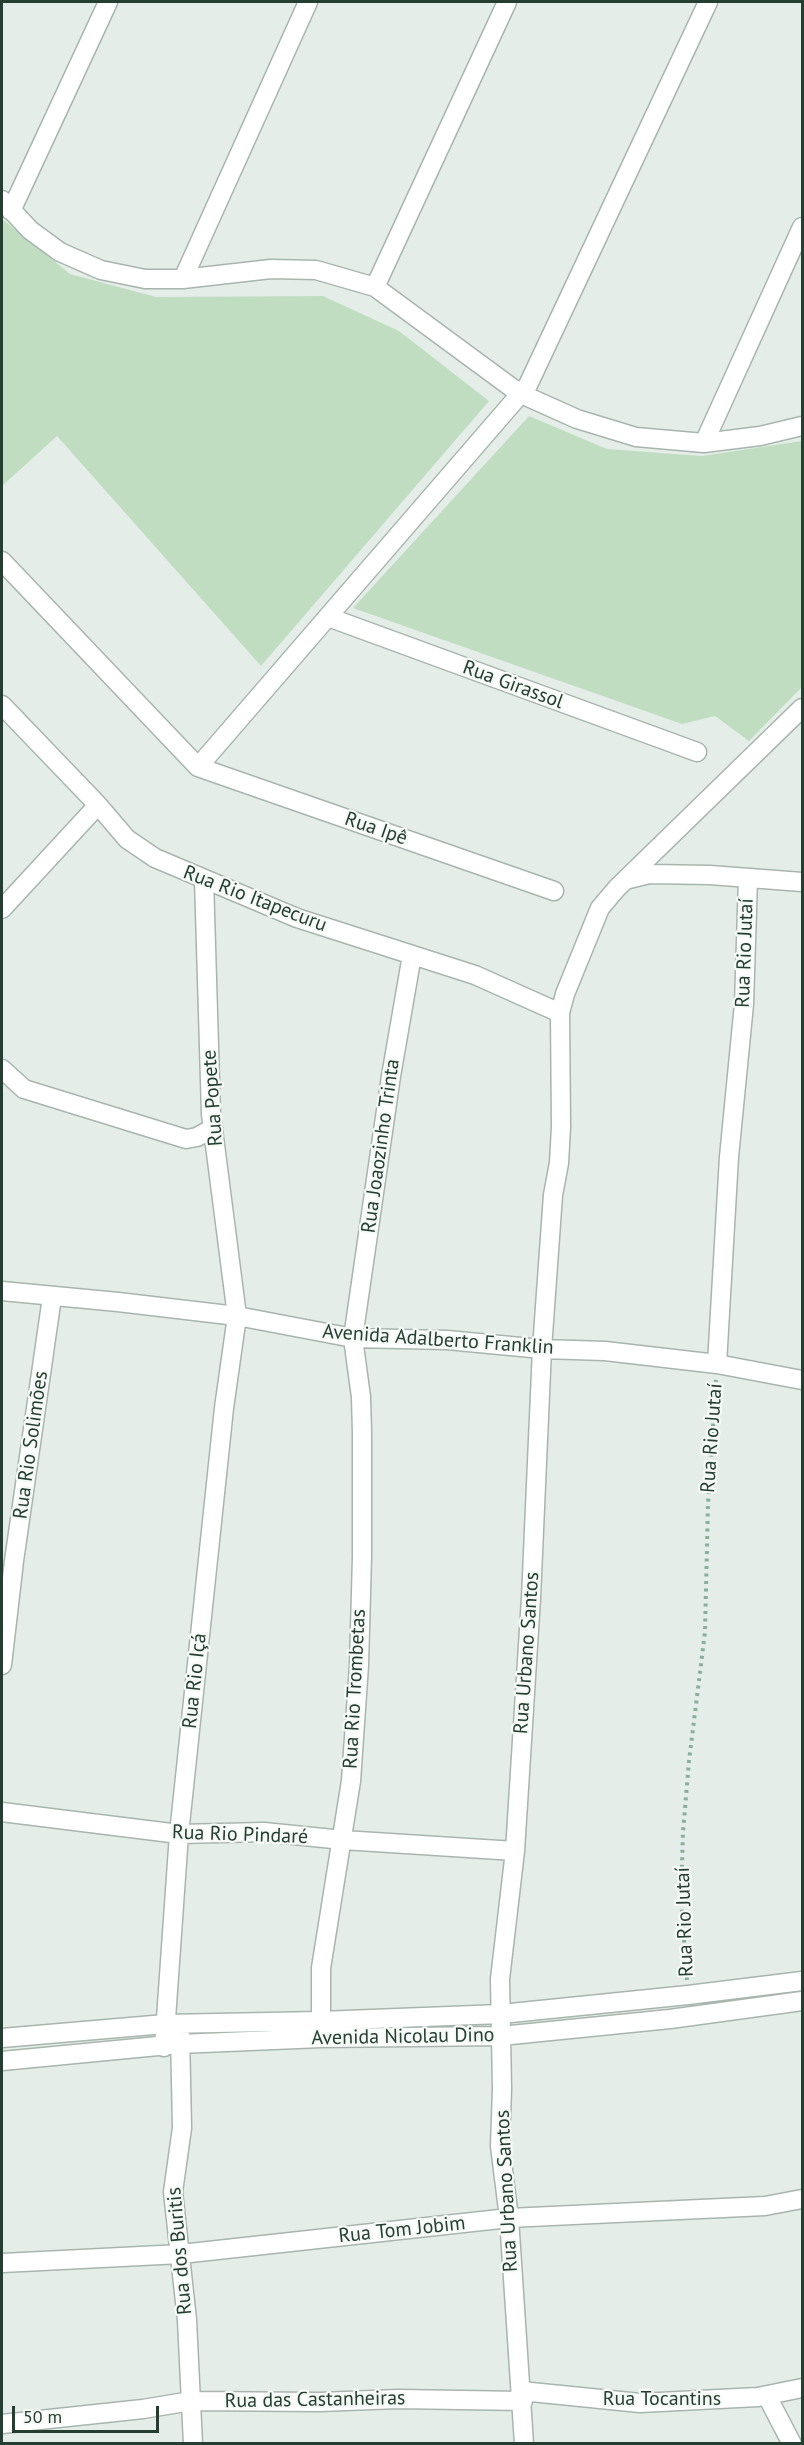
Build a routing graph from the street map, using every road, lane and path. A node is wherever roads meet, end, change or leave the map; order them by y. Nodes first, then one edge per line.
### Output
1 (108, 2) edge
2 (308, 2) edge
3 (507, 2) edge
4 (708, 2) edge
5 (6, 206) edge
6 (802, 227) edge
7 (183, 279) junction
8 (375, 287) junction
9 (519, 393) junction
10 (802, 426) edge
11 (704, 443) junction
12 (2, 561) edge
13 (328, 617) junction
14 (2, 705) edge
15 (802, 708) edge
16 (698, 753) dead end
17 (198, 767) junction
18 (98, 805) junction
19 (204, 879) junction
20 (627, 879) junction
21 (748, 879) junction
22 (802, 882) edge
23 (554, 891) dead end
24 (2, 909) edge
25 (412, 955) junction
26 (560, 1013) junction
27 (2, 1069) edge
28 (213, 1128) junction
29 (2, 1291) edge
30 (52, 1296) junction
31 (237, 1316) junction
32 (353, 1338) junction
33 (542, 1349) junction
34 (717, 1364) junction
35 (802, 1380) edge
36 (2, 1665) edge
37 (2, 1812) edge
38 (179, 1834) junction
39 (343, 1840) junction
40 (515, 1851) junction
41 (802, 1981) edge
42 (688, 1995) junction
43 (802, 2001) edge
44 (501, 2014) junction
45 (173, 2023) junction
46 (320, 2030) junction
47 (501, 2036) junction
48 (2, 2037) edge
49 (172, 2045) junction
50 (2, 2061) edge
51 (802, 2199) edge
52 (508, 2218) junction
53 (181, 2254) junction
54 (2, 2263) edge
55 (802, 2388) edge
56 (522, 2396) junction
57 (767, 2396) junction
58 (191, 2401) junction
59 (2, 2424) edge
60 (193, 2444) edge
61 (524, 2444) edge
62 (792, 2444) edge

1 - 5 street
2 - 7 street
3 - 8 street
4 - 9 street
5 - 7 street
6 - 11 street
7 - 8 street
8 - 9 street
9 - 11 street
9 - 13 street
10 - 11 street
12 - 17 street
13 - 16 street, Rua Girassol
13 - 17 street
14 - 18 street, Rua Rio Itapecuru
15 - 20 street, Rua Urbano Santos
17 - 23 street, Rua Ipê
18 - 19 street, Rua Rio Itapecuru
18 - 24 street
19 - 25 street, Rua Rio Itapecuru
19 - 28 street, Rua Popete
20 - 21 street
20 - 26 street, Rua Urbano Santos
21 - 22 street
21 - 34 street, Rua Rio Jutaí
25 - 26 street, Rua Rio Itapecuru
25 - 32 street, Rua Joaozinho Trinta
26 - 33 street, Rua Urbano Santos
27 - 28 street
28 - 31 street, Rua Popete
29 - 30 street, Avenida Adalberto Franklin
30 - 31 street, Avenida Adalberto Franklin
30 - 36 street, Rua Rio Solimões
31 - 32 street, Avenida Adalberto Franklin
31 - 38 street, Rua Rio Içá
32 - 33 street, Avenida Adalberto Franklin
32 - 39 street, Rua Rio Trombetas
33 - 34 street, Avenida Adalberto Franklin
33 - 40 street, Rua Urbano Santos
34 - 35 street, Avenida Adalberto Franklin
34 - 42 path, Rua Rio Jutaí
37 - 38 street, Rua Rio Pindaré
38 - 39 street, Rua Rio Pindaré
38 - 45 street, Rua Rio Içá
39 - 40 street, Rua Rio Pindaré
39 - 46 street, Rua Rio Trombetas
40 - 44 street, Rua Urbano Santos
41 - 42 street, Avenida Nicolau Dino
42 - 44 street, Avenida Nicolau Dino
43 - 47 street, Avenida Nicolau Dino
44 - 46 street, Avenida Nicolau Dino
44 - 47 street, Rua Urbano Santos
45 - 46 street, Avenida Nicolau Dino
45 - 48 street, Avenida Nicolau Dino
45 - 49 street, Rua Rio Içá
46 - 47 street, Avenida Nicolau Dino
46 - 49 street, Avenida Nicolau Dino
47 - 52 street, Rua Urbano Santos
49 - 50 street, Avenida Nicolau Dino
49 - 53 street, Rua dos Buritis
51 - 52 street, Rua Tom Jobim
52 - 53 street, Rua Tom Jobim
52 - 56 street, Rua Urbano Santos
53 - 54 street, Rua Tom Jobim
53 - 58 street, Rua dos Buritis
55 - 57 street, Rua Tocantins
56 - 57 street, Rua Tocantins
56 - 58 street, Rua das Castanheiras
56 - 61 street, Rua Urbano Santos
57 - 62 street
58 - 59 street, Rua das Castanheiras
58 - 60 street, Rua dos Buritis

